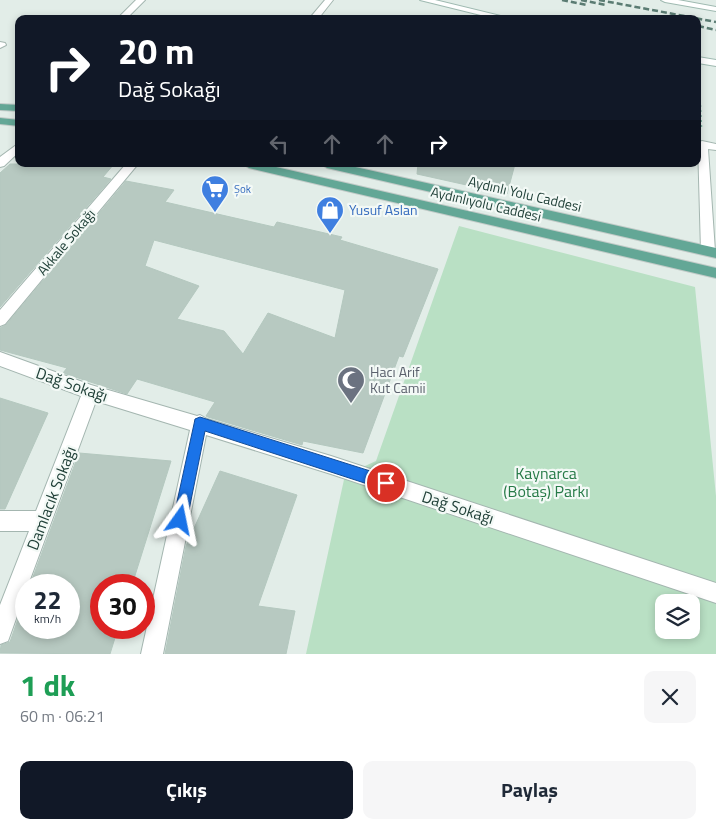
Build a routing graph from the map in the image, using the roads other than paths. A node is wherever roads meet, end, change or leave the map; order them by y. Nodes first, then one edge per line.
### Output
1 (141, 0) edge
2 (329, 0) edge
3 (424, 0) edge
4 (665, 0) edge
5 (716, 9) edge
6 (125, 15) edge
7 (316, 15) edge
8 (491, 15) edge
9 (701, 60) edge
10 (716, 63) edge
11 (0, 107) edge
12 (15, 108) edge
13 (0, 121) edge
14 (15, 123) edge
15 (716, 147) edge
16 (15, 150) edge
17 (0, 163) edge
18 (129, 167) edge
19 (262, 167) edge
20 (341, 167) edge
21 (712, 252) edge
22 (716, 273) edge
23 (0, 320) edge
24 (0, 359) edge
25 (91, 392) junction
26 (200, 424) junction
27 (0, 521) edge
28 (42, 521) junction
29 (716, 593) edge
30 (0, 632) edge
31 (152, 654) edge

1 - 6 street
2 - 7 street
3 - 8 street
4 - 5 street
9 - 10 street
11 - 12 main road
13 - 14 main road
15 - 21 street
16 - 17 street
18 - 23 street, Akkale Sokağı
19 - 22 main road, Aydınlıyolu Caddesi
20 - 21 main road, Aydınlı Yolu Caddesi
24 - 25 street, Dağ Sokağı
25 - 26 street, Dağ Sokağı
25 - 28 street, Damlacık Sokağı
26 - 29 street, Dağ Sokağı
26 - 31 street
27 - 28 street
28 - 30 street, Damlacık Sokağı

